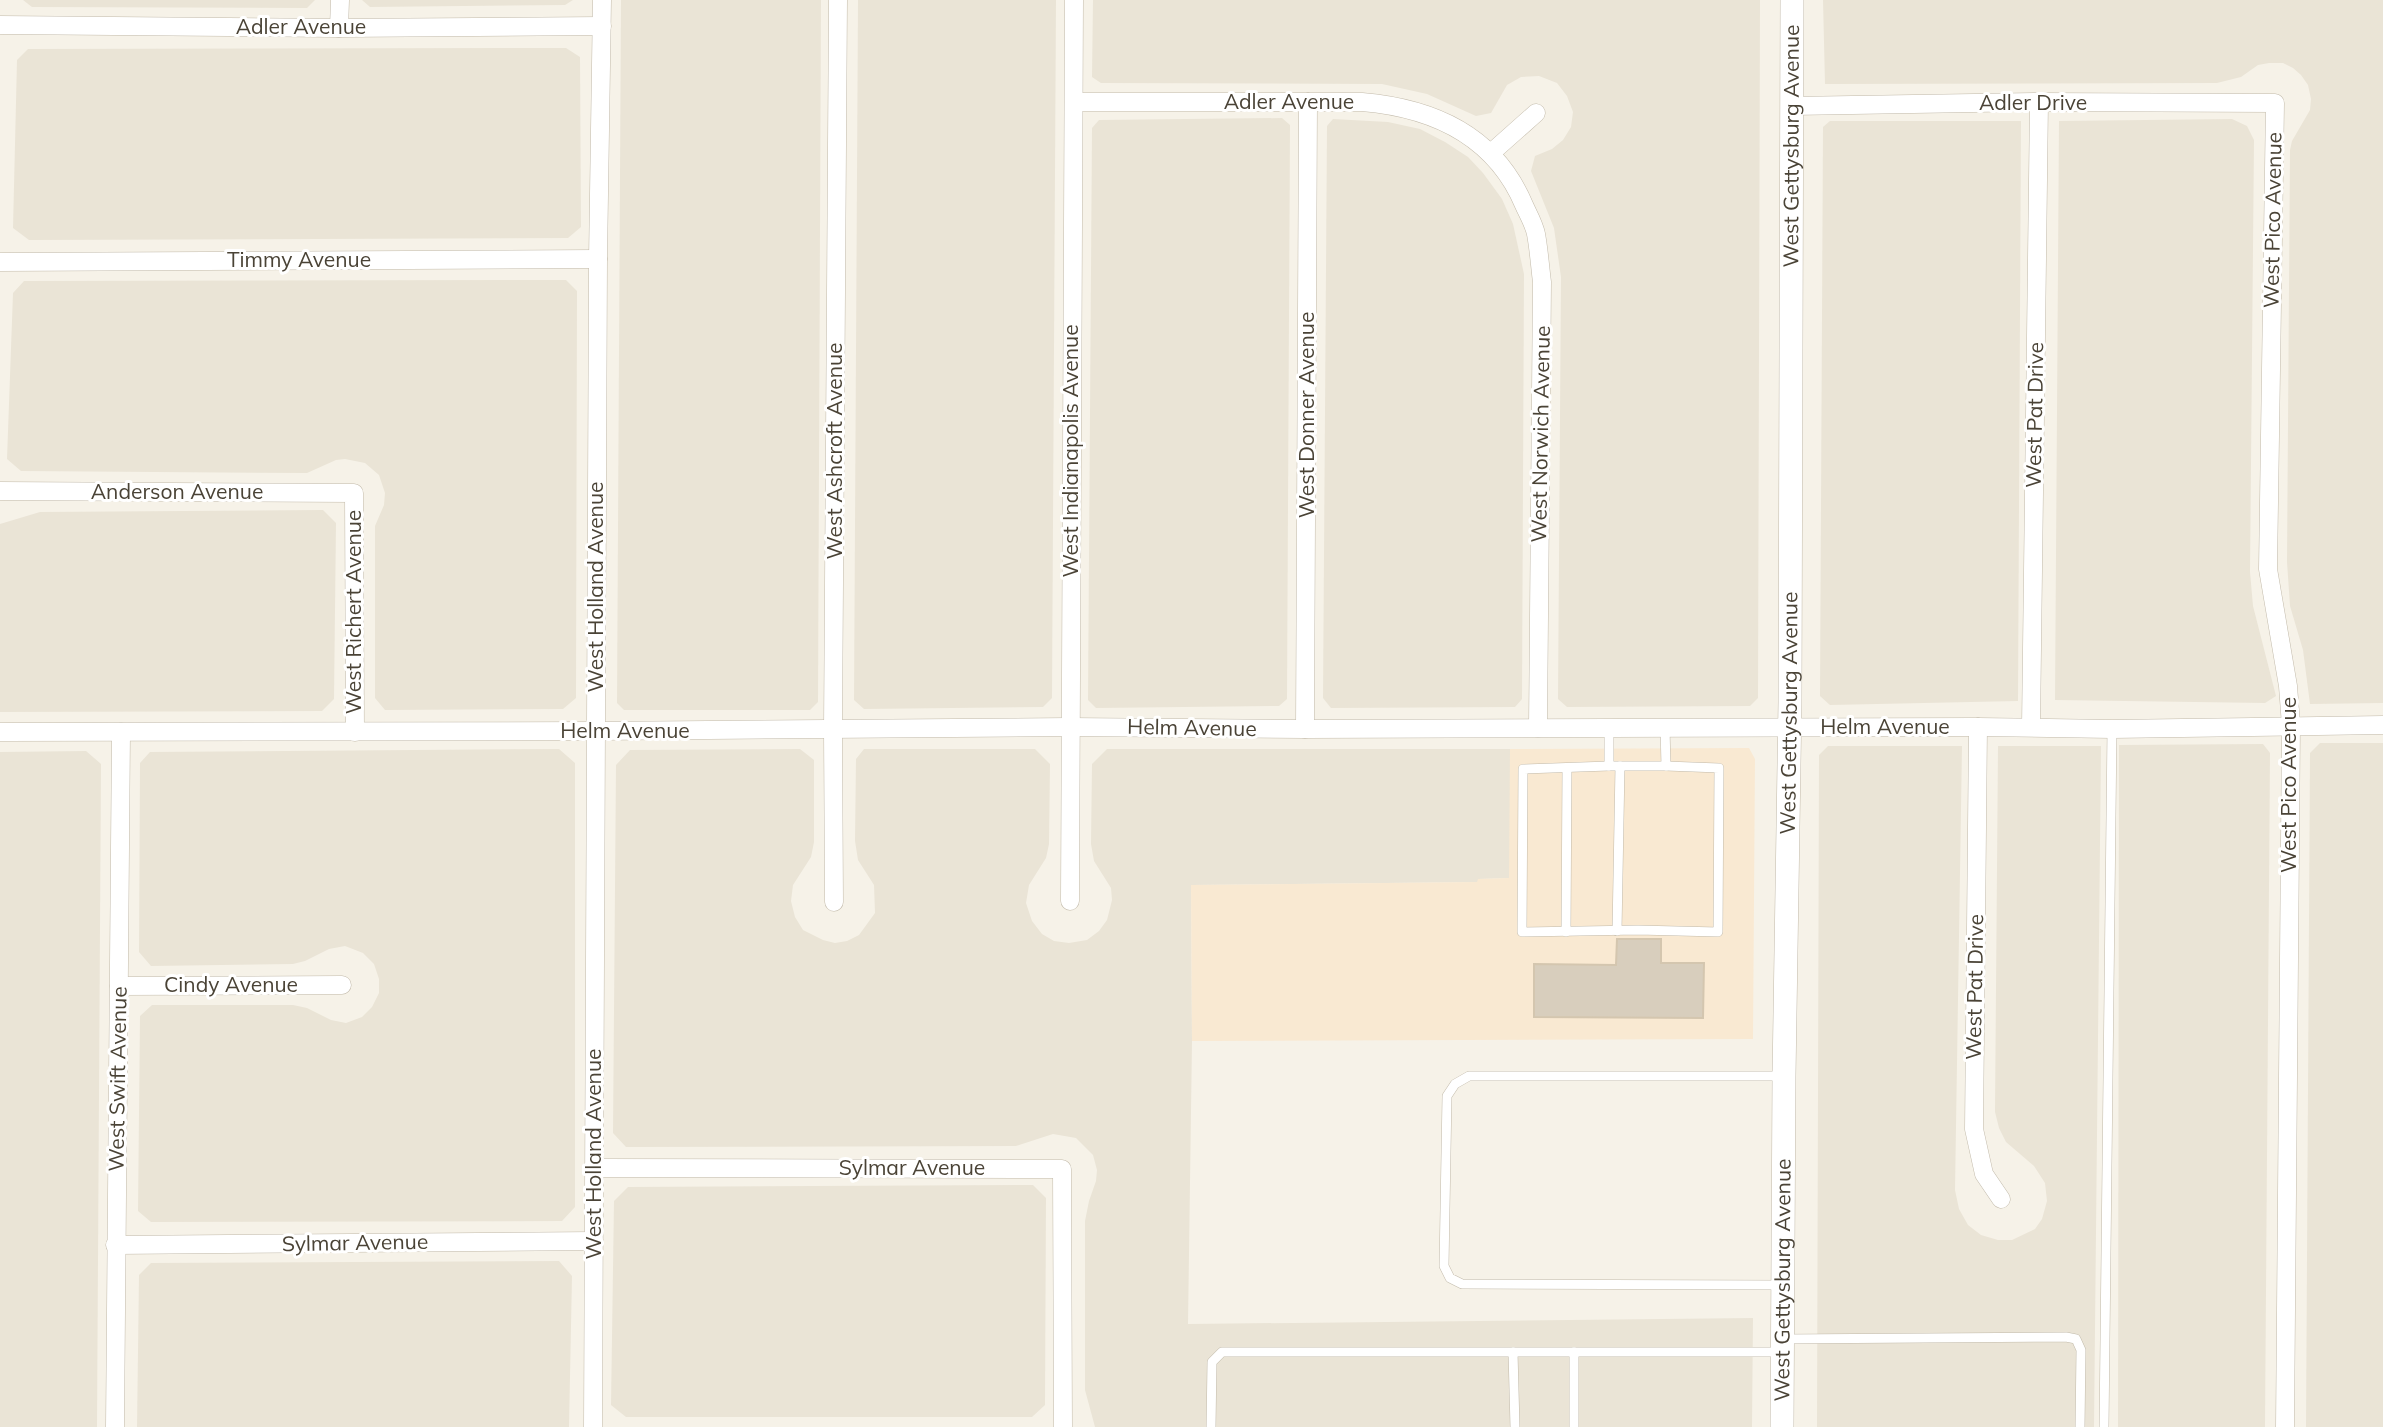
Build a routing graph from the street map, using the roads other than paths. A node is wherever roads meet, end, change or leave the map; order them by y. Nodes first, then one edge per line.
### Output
1 (340, 0) edge
2 (602, 0) edge
3 (838, 0) edge
4 (1074, 0) edge
5 (1793, 0) edge
6 (0, 25) edge
7 (601, 26) junction
8 (339, 28) junction
9 (1074, 102) junction
10 (1308, 102) junction
11 (2039, 102) junction
12 (2275, 103) joint
13 (1792, 106) junction
14 (1536, 113) dead end
15 (1491, 153) junction
16 (598, 259) junction
17 (0, 262) edge
18 (0, 491) edge
19 (354, 493) joint
20 (2291, 725) junction
21 (2383, 725) edge
22 (1069, 727) junction
23 (1665, 727) junction
24 (1789, 727) junction
25 (1978, 727) junction
26 (2031, 727) junction
27 (1538, 728) junction
28 (1609, 728) junction
29 (832, 729) junction
30 (1306, 729) junction
31 (2112, 729) junction
32 (0, 732) edge
33 (121, 732) junction
34 (355, 732) junction
35 (596, 732) junction
36 (1609, 766) junction
37 (1620, 766) junction
38 (1666, 766) junction
39 (1567, 768) junction
40 (1070, 901) dead end
41 (834, 902) dead end
42 (1617, 931) junction
43 (1566, 932) junction
44 (342, 985) dead end
45 (119, 986) junction
46 (1784, 1076) junction
47 (593, 1168) junction
48 (2001, 1199) dead end
49 (594, 1241) junction
50 (116, 1245) junction
51 (1783, 1285) junction
52 (1782, 1346) junction
53 (1513, 1352) junction
54 (1574, 1352) junction
55 (116, 1427) edge
56 (593, 1427) edge
57 (1063, 1427) edge
58 (1211, 1427) edge
59 (1515, 1427) edge
60 (1574, 1427) edge
61 (1782, 1427) edge
62 (2080, 1427) edge
63 (2104, 1427) edge
64 (2286, 1427) edge

1 - 8 street
2 - 7 street, West Holland Avenue
3 - 29 street, West Ashcroft Avenue
4 - 9 street, West Indianapolis Avenue
5 - 13 street, West Gettysburg Avenue
6 - 8 street, Adler Avenue
7 - 8 street, Adler Avenue
7 - 16 street, West Holland Avenue
9 - 10 street, Adler Avenue
9 - 22 street, West Indianapolis Avenue
10 - 15 street, Adler Avenue
10 - 30 street, West Donner Avenue
11 - 12 street, Adler Drive
11 - 13 street, Adler Drive
11 - 26 street, West Pat Drive
12 - 20 street, West Pico Avenue
13 - 24 street, West Gettysburg Avenue
14 - 15 street
15 - 27 street, West Norwich Avenue
16 - 17 street, Timmy Avenue
16 - 35 street, West Holland Avenue
18 - 19 street, Anderson Avenue
19 - 34 street, West Richert Avenue
20 - 21 street, Helm Avenue
20 - 31 street, Helm Avenue
20 - 64 street, West Pico Avenue
22 - 29 street, Helm Avenue
22 - 30 street, Helm Avenue
22 - 40 street, West Indianapolis Avenue
23 - 24 street, Helm Avenue
23 - 28 street, Helm Avenue
23 - 38 lane
24 - 25 street, Helm Avenue
24 - 46 street, West Gettysburg Avenue
25 - 26 street, Helm Avenue
25 - 48 street, West Pat Drive
26 - 31 street, Helm Avenue
27 - 28 street, Helm Avenue
27 - 30 street, Helm Avenue
28 - 36 lane
29 - 35 street, Helm Avenue
29 - 41 street, West Ashcroft Avenue
31 - 63 lane
32 - 33 street, Helm Avenue
33 - 34 street, Helm Avenue
33 - 45 street, West Swift Avenue
34 - 35 street, Helm Avenue
35 - 47 street, West Holland Avenue
36 - 37 lane
36 - 39 lane
37 - 38 lane
37 - 42 lane
38 - 42 lane
39 - 43 lane
39 - 43 lane
42 - 43 lane
44 - 45 street, Cindy Avenue
45 - 50 street, West Swift Avenue
46 - 51 street, West Gettysburg Avenue
46 - 51 lane
47 - 49 street, West Holland Avenue
47 - 57 street, Sylmar Avenue
49 - 50 street, Sylmar Avenue
49 - 56 street, West Holland Avenue
50 - 55 street, West Swift Avenue
51 - 52 street, West Gettysburg Avenue
52 - 54 lane
52 - 61 street, West Gettysburg Avenue
52 - 62 lane
53 - 54 lane
53 - 58 lane
53 - 59 lane
54 - 60 lane

